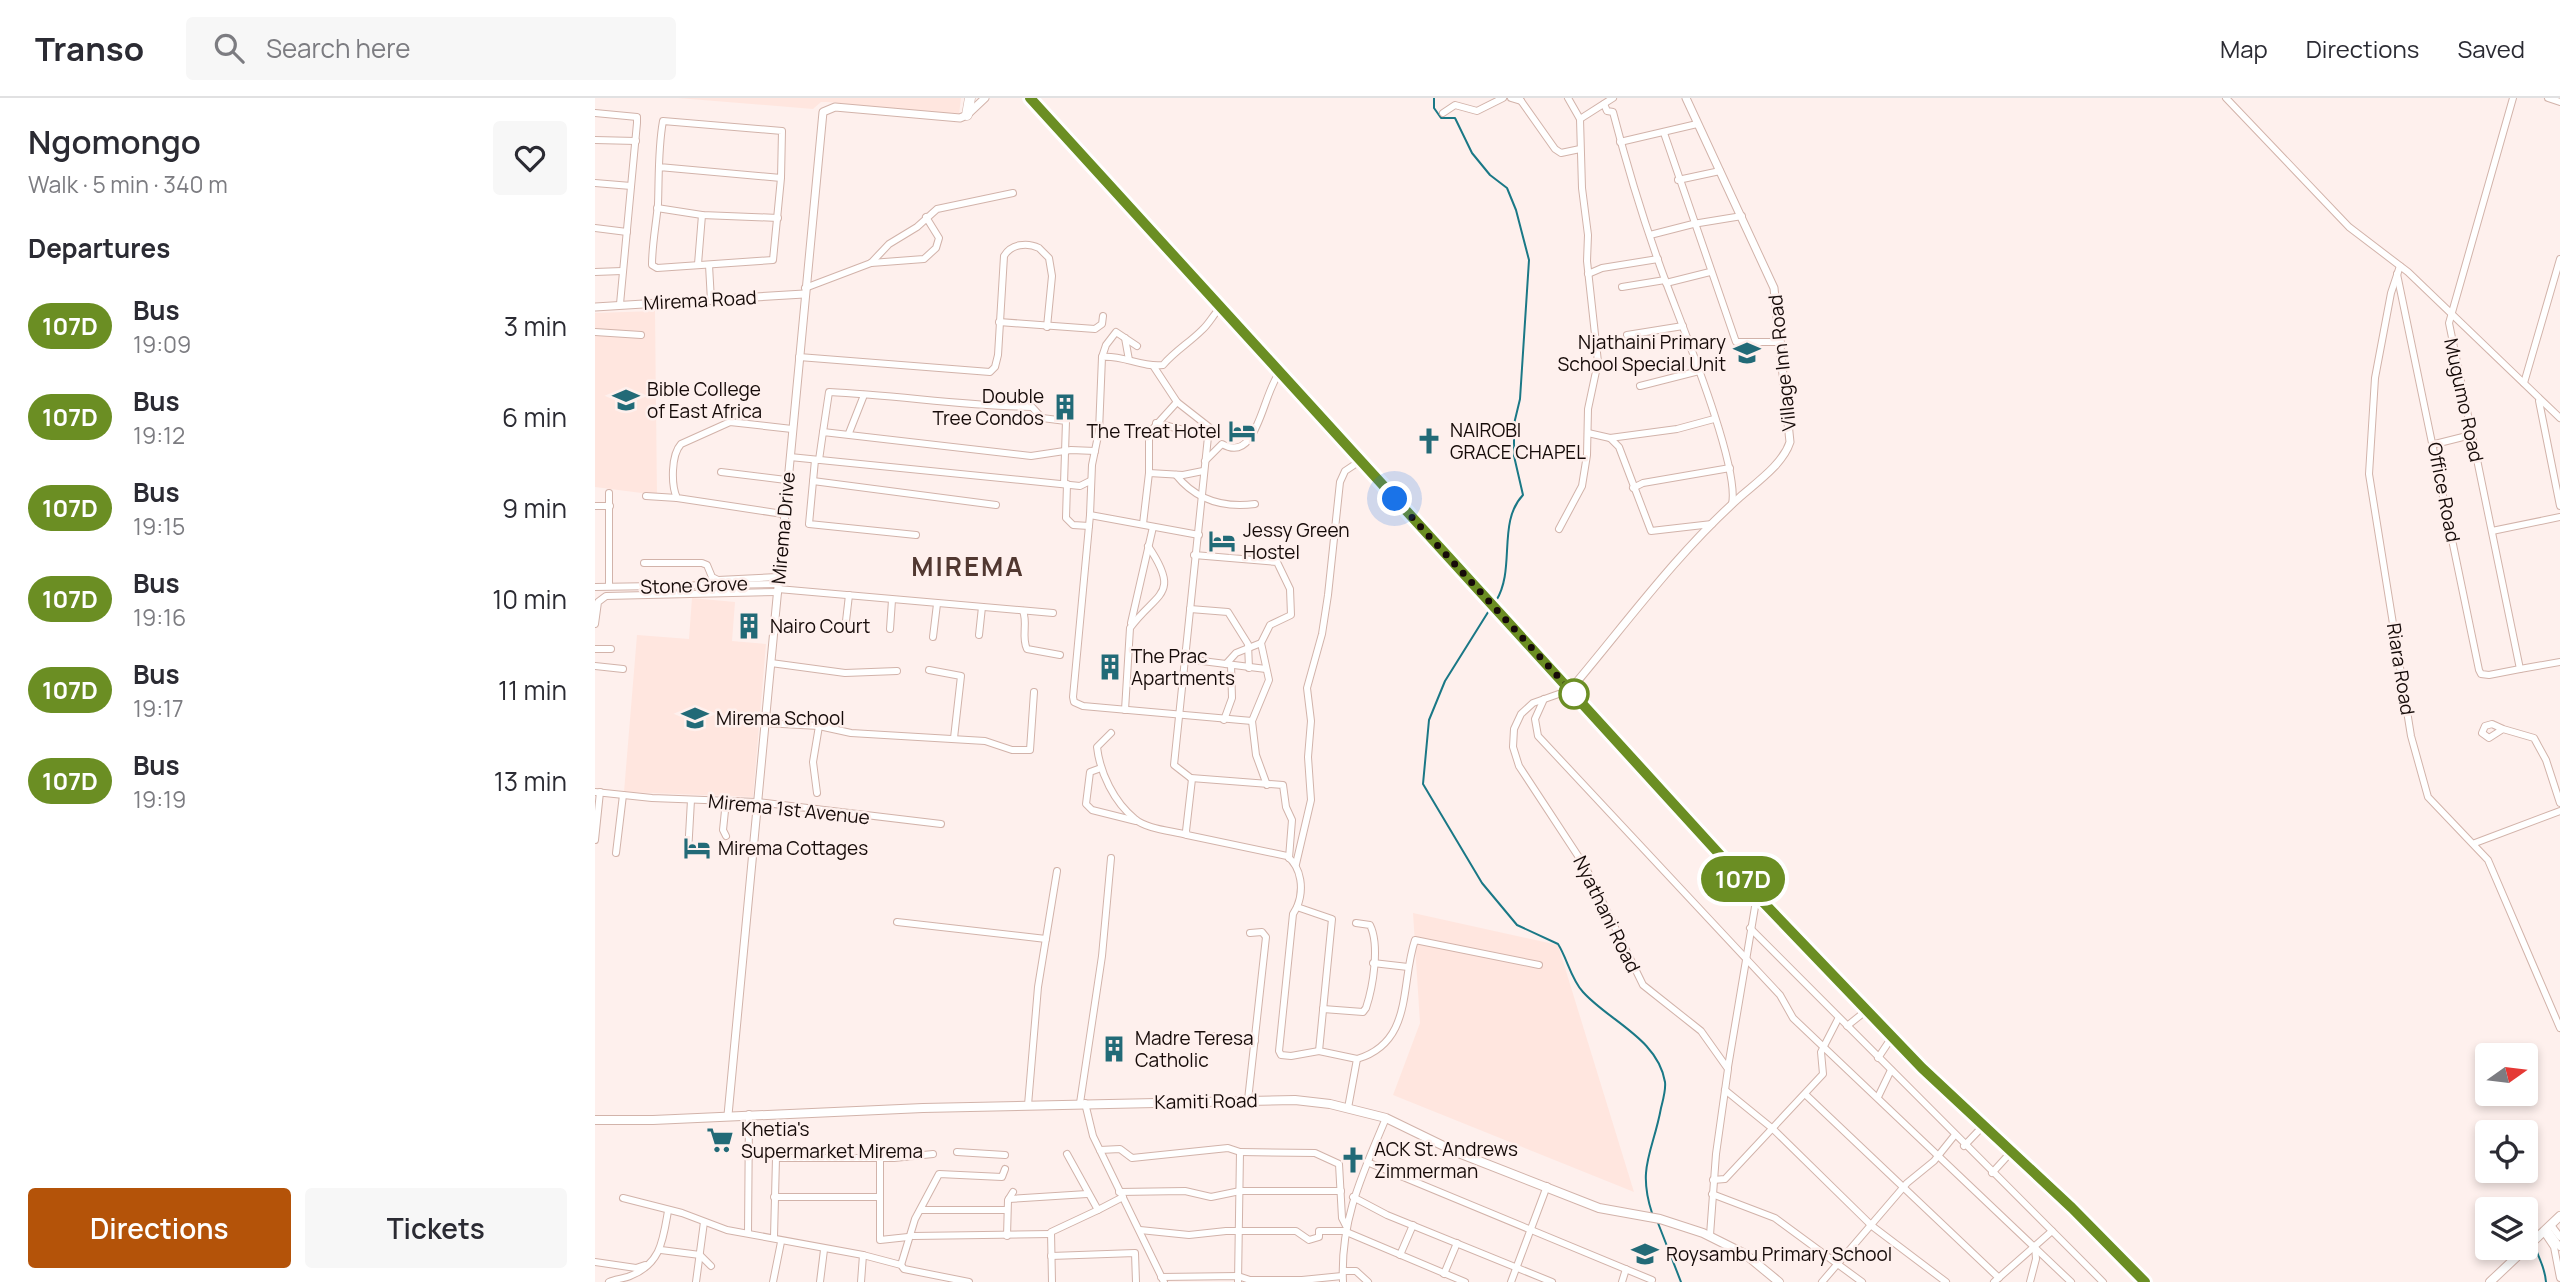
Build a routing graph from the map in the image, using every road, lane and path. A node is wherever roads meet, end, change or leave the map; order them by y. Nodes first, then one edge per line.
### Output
1 (970, 98) edge
2 (985, 98) edge
3 (1030, 98) edge
4 (1503, 98) edge
5 (1511, 98) edge
6 (1568, 98) edge
7 (1613, 98) edge
8 (1686, 98) edge
9 (2226, 98) edge
10 (2513, 98) edge
11 (2548, 98) edge
12 (1520, 100) edge
13 (2560, 102) edge
14 (1604, 104) junction
15 (595, 113) edge
16 (1443, 113) dead end
17 (967, 116) junction
18 (1580, 119) junction
19 (1697, 124) junction
20 (1664, 133) junction
21 (595, 140) edge
22 (636, 141) junction
23 (1620, 142) junction
24 (1580, 149) junction
25 (659, 167) junction
26 (1720, 171) junction
27 (781, 178) junction
28 (1678, 180) junction
29 (595, 183) edge
30 (631, 186) junction
31 (1013, 193) dead end
32 (657, 208) junction
33 (702, 215) junction
34 (1742, 216) junction
35 (926, 217) junction
36 (778, 218) junction
37 (1693, 224) junction
38 (595, 228) edge
39 (628, 232) junction
40 (1650, 235) junction
41 (2560, 259) edge
42 (1658, 260) junction
43 (871, 263) junction
44 (698, 264) junction
45 (709, 265) junction
46 (2398, 269) junction
47 (622, 271) junction
48 (595, 272) edge
49 (1710, 272) junction
50 (1588, 274) junction
51 (1665, 281) junction
52 (1622, 288) dead end
53 (805, 291) junction
54 (711, 301) junction
55 (620, 304) junction
56 (595, 307) edge
57 (1220, 308) junction
58 (2450, 313) junction
59 (1103, 316) dead end
60 (999, 322) junction
61 (1683, 326) junction
62 (1047, 327) junction
63 (595, 332) edge
64 (641, 335) dead end
65 (1627, 335) dead end
66 (1125, 338) junction
67 (1781, 342) junction
68 (1137, 346) dead end
69 (799, 357) junction
70 (1102, 357) junction
71 (1129, 360) junction
72 (1154, 367) junction
73 (1280, 372) junction
74 (1699, 372) junction
75 (2524, 383) junction
76 (1640, 386) dead end
77 (865, 396) junction
78 (2539, 399) junction
79 (1177, 402) junction
80 (2560, 418) edge
81 (1714, 419) junction
82 (1156, 423) junction
83 (792, 429) junction
84 (824, 432) junction
85 (849, 433) junction
86 (1588, 433) junction
87 (2472, 435) junction
88 (1207, 436) junction
89 (1610, 438) junction
90 (2435, 444) junction
91 (1095, 451) junction
92 (1064, 452) junction
93 (790, 457) junction
94 (817, 460) junction
95 (1205, 461) junction
96 (1360, 461) junction
97 (1730, 468) junction
98 (1203, 471) junction
99 (721, 472) dead end
100 (1149, 473) junction
101 (1176, 475) junction
102 (786, 480) junction
103 (813, 481) junction
104 (1090, 481) junction
105 (1066, 484) junction
106 (1633, 488) junction
107 (609, 493) dead end
108 (646, 496) dead end
109 (677, 498) junction
110 (1201, 498) junction
111 (1255, 504) dead end
112 (1732, 504) junction
113 (996, 505) dead end
114 (595, 506) edge
115 (610, 506) junction
116 (2560, 506) edge
117 (783, 514) junction
118 (1090, 515) junction
119 (2560, 517) edge
120 (1143, 524) junction
121 (1712, 524) junction
122 (1089, 526) junction
123 (1153, 527) junction
124 (1559, 529) dead end
125 (2492, 531) junction
126 (916, 535) dead end
127 (1199, 535) junction
128 (1148, 545) junction
129 (1194, 555) junction
130 (644, 563) dead end
131 (609, 586) junction
132 (778, 586) junction
133 (595, 587) edge
134 (849, 595) junction
135 (893, 600) junction
136 (937, 604) junction
137 (982, 607) junction
138 (1190, 609) junction
139 (1023, 611) junction
140 (1053, 613) dead end
141 (846, 621) dead end
142 (595, 624) edge
143 (1130, 628) junction
144 (890, 629) dead end
145 (979, 635) dead end
146 (933, 637) dead end
147 (1261, 643) junction
148 (1249, 648) junction
149 (595, 649) edge
150 (611, 649) dead end
151 (1060, 655) dead end
152 (1186, 659) junction
153 (2560, 662) edge
154 (771, 663) junction
155 (1229, 664) junction
156 (595, 666) edge
157 (2520, 666) junction
158 (1249, 668) junction
159 (623, 669) dead end
160 (1266, 669) junction
161 (929, 670) dead end
162 (897, 671) dead end
163 (1570, 690) junction
164 (1034, 692) dead end
165 (1544, 699) junction
166 (1125, 710) junction
167 (1179, 714) junction
168 (1535, 719) junction
169 (1224, 720) junction
170 (1252, 721) junction
171 (1517, 722) junction
172 (764, 723) junction
173 (819, 726) junction
174 (2503, 729) dead end
175 (1111, 733) dead end
176 (954, 738) junction
177 (1101, 768) junction
178 (1191, 778) junction
179 (1267, 784) junction
180 (598, 792) edge
181 (817, 793) dead end
182 (623, 795) junction
183 (691, 800) junction
184 (726, 800) junction
185 (757, 802) junction
186 (2560, 803) edge
187 (2560, 811) edge
188 (1136, 821) junction
189 (941, 824) dead end
190 (1187, 835) junction
191 (726, 836) dead end
192 (595, 840) edge
193 (2475, 843) junction
194 (616, 853) dead end
195 (688, 853) dead end
196 (1290, 858) junction
197 (1111, 859) dead end
198 (1296, 864) junction
199 (1057, 871) dead end
200 (1757, 895) junction
201 (1297, 907) junction
202 (897, 922) dead end
203 (1356, 923) dead end
204 (1750, 928) junction
205 (1250, 933) dead end
206 (1046, 939) junction
207 (1745, 958) junction
208 (1373, 964) junction
209 (1539, 965) dead end
210 (1408, 967) junction
211 (1323, 1009) junction
212 (1867, 1010) junction
213 (1839, 1019) junction
214 (1847, 1026) junction
215 (2560, 1028) edge
216 (1213, 1036) dead end
217 (1892, 1037) junction
218 (1255, 1041) junction
219 (1822, 1049) junction
220 (1319, 1051) junction
221 (1878, 1058) junction
222 (1357, 1059) junction
223 (1728, 1069) junction
224 (1891, 1070) junction
225 (1725, 1090) junction
226 (1806, 1095) junction
227 (1878, 1097) junction
228 (1248, 1100) junction
229 (1083, 1103) junction
230 (1028, 1105) junction
231 (1347, 1108) junction
232 (749, 1114) junction
233 (728, 1115) junction
234 (1386, 1118) junction
235 (595, 1120) edge
236 (1984, 1125) junction
237 (1773, 1129) junction
238 (1954, 1136) junction
239 (1964, 1146) junction
240 (1100, 1150) junction
241 (2013, 1151) junction
242 (957, 1152) dead end
243 (1240, 1152) junction
244 (1939, 1153) junction
245 (933, 1154) dead end
246 (1067, 1154) dead end
247 (1005, 1155) dead end
248 (880, 1158) junction
249 (1367, 1162) junction
250 (1005, 1169) dead end
251 (1992, 1172) junction
252 (1713, 1180) junction
253 (1547, 1186) junction
254 (1905, 1186) junction
255 (1240, 1191) junction
256 (1341, 1191) junction
257 (1013, 1192) dead end
258 (1087, 1194) junction
259 (1121, 1194) junction
260 (1712, 1194) junction
261 (775, 1197) junction
262 (878, 1197) junction
263 (1353, 1197) junction
264 (623, 1198) dead end
265 (1009, 1199) junction
266 (921, 1210) junction
267 (1007, 1210) junction
268 (1098, 1210) junction
269 (668, 1211) junction
270 (2560, 1216) edge
271 (704, 1222) junction
272 (1413, 1225) junction
273 (1873, 1226) junction
274 (1345, 1228) junction
275 (1532, 1229) junction
276 (2547, 1229) junction
277 (1140, 1230) junction
278 (1239, 1231) junction
279 (2052, 1231) junction
280 (748, 1233) junction
281 (1051, 1234) junction
282 (1710, 1235) junction
283 (1007, 1236) junction
284 (774, 1237) junction
285 (911, 1237) junction
286 (2560, 1237) edge
287 (781, 1242) junction
288 (1457, 1243) junction
289 (2035, 1246) junction
290 (2560, 1247) edge
291 (661, 1250) junction
292 (824, 1250) junction
293 (700, 1255) junction
294 (863, 1255) junction
295 (1399, 1255) junction
296 (1051, 1256) junction
297 (595, 1262) edge
298 (647, 1264) junction
299 (1837, 1264) junction
300 (615, 1265) junction
301 (901, 1265) junction
302 (711, 1266) dead end
303 (1517, 1266) junction
304 (1626, 1269) junction
305 (1444, 1273) junction
306 (1769, 1273) junction
307 (1343, 1276) edge
308 (947, 1279) edge
309 (1163, 1279) edge
310 (1238, 1279) edge
311 (2064, 1279) edge
312 (2560, 1279) edge
313 (1651, 1280) dead end
314 (1997, 1280) edge
315 (610, 1281) edge
316 (697, 1282) edge
317 (773, 1282) edge
318 (820, 1282) edge
319 (861, 1282) edge
320 (969, 1282) edge
321 (1052, 1282) edge
322 (1136, 1282) edge
323 (1368, 1282) edge
324 (1465, 1282) edge
325 (1511, 1282) edge
326 (1552, 1282) edge
327 (1622, 1282) edge
328 (1765, 1282) edge
329 (1779, 1282) edge
330 (1822, 1282) edge
331 (1862, 1282) edge
332 (1946, 1282) edge
333 (2030, 1282) edge
334 (2071, 1282) edge
335 (2103, 1282) edge
336 (2145, 1282) edge
337 (2490, 1282) edge

1 - 17 main road
2 - 17 street
3 - 57 main road
4 - 16 street
5 - 12 street
6 - 18 street
7 - 14 street
8 - 19 street, Village Inn Road
9 - 46 street
10 - 58 street, Mugumo Road
11 - 13 street
12 - 24 street
14 - 18 street
14 - 23 street
15 - 22 street
17 - 53 street, Mirema Drive
18 - 24 street
19 - 20 street
19 - 26 street, Village Inn Road
20 - 23 street
20 - 28 street
21 - 22 street
22 - 30 street
23 - 40 street
24 - 50 street
25 - 27 street
25 - 27 street
25 - 32 street
26 - 28 street
26 - 34 street, Village Inn Road
27 - 36 street
28 - 37 street
29 - 30 street
30 - 39 street
31 - 35 street, Mirema Road
32 - 33 street
32 - 44 street
33 - 36 street
33 - 44 street
34 - 37 street
34 - 67 street, Village Inn Road
35 - 43 street, Mirema Road
35 - 43 street
36 - 45 street
37 - 40 street
37 - 49 street
38 - 39 street
39 - 47 street
40 - 42 street
41 - 75 street
42 - 50 street
42 - 51 street
43 - 53 street, Mirema Road
44 - 45 street
45 - 54 street
46 - 58 street
46 - 90 street, Office Road
46 - 193 street, Riara Road
47 - 48 street
47 - 55 street
49 - 51 street
49 - 67 street
50 - 86 street
51 - 52 street
51 - 61 street
53 - 54 street, Mirema Road
53 - 69 street, Mirema Drive
54 - 55 street, Mirema Road
55 - 56 street, Mirema Road
57 - 72 street
57 - 73 main road
58 - 75 street
58 - 87 street, Mugumo Road
59 - 62 street
60 - 62 street
60 - 62 street
60 - 69 street
61 - 65 street
61 - 74 street
63 - 64 street
66 - 68 street
66 - 70 street
66 - 71 street
67 - 112 street, Village Inn Road
69 - 83 street, Mirema Drive
70 - 71 street
70 - 91 street
71 - 72 street
72 - 79 street
73 - 95 street
73 - 96 main road
74 - 76 street
74 - 81 street
75 - 78 street
77 - 84 street
77 - 85 street
77 - 92 street
78 - 80 street
78 - 116 street
79 - 82 street
79 - 88 street
81 - 89 street
81 - 97 street
82 - 88 street
82 - 100 street
83 - 93 street, Mirema Drive
83 - 109 street
84 - 85 street
84 - 94 street
85 - 92 street
86 - 89 street
86 - 124 street
87 - 90 street
87 - 125 street, Mugumo Road
88 - 95 street
89 - 106 street
90 - 157 street, Office Road
91 - 92 street
91 - 104 street
92 - 105 street
93 - 94 street
93 - 102 street, Mirema Drive
94 - 103 street
94 - 105 street
95 - 98 street
96 - 163 main road
96 - 198 street
97 - 106 street
97 - 112 street
98 - 101 street
98 - 110 street
99 - 102 street
100 - 101 street
100 - 120 street
101 - 110 street
102 - 117 street, Mirema Drive
103 - 113 street
103 - 126 street
104 - 105 street
104 - 118 street
105 - 122 street
106 - 121 street
107 - 115 street
108 - 109 street
109 - 117 street
110 - 111 street
110 - 127 street
112 - 121 street, Village Inn Road
114 - 115 street
115 - 131 street
117 - 132 street, Mirema Drive
118 - 120 street
118 - 122 street
119 - 125 street
120 - 123 street
121 - 163 street, Village Inn Road
122 - 166 street
123 - 127 street
123 - 128 street
125 - 157 street, Mugumo Road
127 - 129 street
128 - 143 street
128 - 143 street
129 - 138 street
129 - 147 street
130 - 132 street
131 - 132 street, Stone Grove
131 - 133 street, Stone Grove
132 - 134 street
132 - 142 street
132 - 154 street, Mirema Drive
134 - 135 street
134 - 141 street
135 - 136 street
135 - 144 street
136 - 137 street
136 - 146 street
137 - 139 street
137 - 145 street
138 - 148 street
138 - 152 street
139 - 140 street
139 - 151 street
143 - 166 street
147 - 148 street
147 - 160 street
148 - 155 street
148 - 158 street
149 - 150 street
152 - 155 street
152 - 167 street
153 - 157 street, Office Road
154 - 162 street
154 - 172 street, Mirema Drive
155 - 158 street
155 - 169 street
156 - 159 street
158 - 160 street
160 - 170 street
161 - 176 street
163 - 165 street
163 - 200 main road
164 - 176 street
165 - 168 street
165 - 171 street
166 - 167 street
167 - 169 street
167 - 178 street
168 - 171 street
168 - 207 street
169 - 170 street
170 - 179 street
171 - 223 street, Nyathani Road
172 - 173 street
172 - 185 street, Mirema Drive
173 - 176 street
173 - 181 street
174 - 186 street
175 - 177 street
177 - 188 street
177 - 188 street
178 - 179 street
178 - 190 street
179 - 196 street
180 - 182 street, Mirema 1st Avenue
180 - 192 street
182 - 183 street, Mirema 1st Avenue
182 - 194 street
183 - 184 street, Mirema 1st Avenue
183 - 195 street
184 - 185 street, Mirema 1st Avenue
184 - 191 street
185 - 189 street, Mirema 1st Avenue
185 - 233 street, Mirema Drive
187 - 193 street
188 - 190 street
190 - 196 street
193 - 215 street, Riara Road
196 - 198 street
197 - 229 street
198 - 201 street
199 - 206 street
200 - 204 street
200 - 212 main road
201 - 211 street
201 - 220 street
202 - 206 street
203 - 208 street
204 - 207 street
204 - 213 street
205 - 218 street
206 - 230 street
207 - 219 street
207 - 223 street
208 - 210 street
208 - 211 street
209 - 210 street
210 - 222 street
211 - 220 street
212 - 214 street
212 - 217 main road
213 - 214 street
213 - 219 street
214 - 221 street
216 - 218 street
217 - 221 street
217 - 236 main road
218 - 228 street
219 - 226 street
219 - 227 street
220 - 222 street
221 - 224 street
222 - 231 street
223 - 225 street
224 - 227 street
224 - 238 street
225 - 237 street
225 - 252 street
226 - 237 street
226 - 254 street
227 - 244 street
228 - 229 main road, Kamiti Road
228 - 231 main road, Kamiti Road
229 - 230 main road, Kamiti Road
229 - 240 street
230 - 232 main road, Kamiti Road
231 - 234 main road, Kamiti Road
232 - 233 main road, Kamiti Road
232 - 280 street
233 - 235 main road, Kamiti Road
234 - 249 street
234 - 253 main road, Kamiti Road
236 - 239 street
236 - 241 main road
237 - 252 street
237 - 273 street
238 - 239 street
238 - 244 street
239 - 251 street
240 - 243 street
240 - 259 street
241 - 251 street
241 - 336 main road
242 - 247 street
243 - 255 street
243 - 256 street
244 - 254 street
244 - 289 street
245 - 248 street
246 - 258 street
248 - 261 street
248 - 262 street
249 - 263 street
249 - 275 street
250 - 266 street
251 - 279 street
252 - 260 street
253 - 275 street
253 - 282 main road, Kamiti Road
254 - 273 street
254 - 314 street
255 - 256 street
255 - 259 street
255 - 278 street
256 - 274 street
257 - 265 street
258 - 265 street
258 - 268 street
259 - 268 street
259 - 277 street
260 - 282 street
260 - 299 street
261 - 262 street
261 - 284 street
262 - 285 street
263 - 272 street
263 - 274 street
264 - 269 street
265 - 267 street
266 - 267 street
266 - 285 street
267 - 283 street
268 - 281 street
269 - 271 street
269 - 291 street
270 - 276 main road
271 - 280 street
271 - 293 street
272 - 288 street
272 - 295 street
273 - 299 street
273 - 332 street
274 - 278 street
274 - 295 street
274 - 307 street
275 - 303 street
275 - 304 street
276 - 286 street
276 - 290 street
276 - 312 street
276 - 337 main road
277 - 278 street
277 - 309 street
278 - 310 street
279 - 289 street
279 - 335 street
280 - 284 street
281 - 283 street
281 - 296 street
282 - 306 main road, Kamiti Road
283 - 285 street
284 - 287 street
285 - 301 street
287 - 292 street
287 - 317 street
288 - 303 street
288 - 305 street
289 - 311 street
289 - 314 street
289 - 333 street
291 - 293 street
291 - 298 street
292 - 294 street
292 - 318 street
293 - 302 street
293 - 316 street
294 - 301 street
294 - 319 street
295 - 305 street
296 - 321 street
296 - 322 street
297 - 300 street
298 - 300 street
298 - 315 street
299 - 330 street
299 - 331 street
300 - 315 street
301 - 308 street
303 - 325 street
303 - 326 street
304 - 313 street
304 - 327 street
305 - 324 street
306 - 328 street
306 - 329 main road, Kamiti Road
307 - 310 street
307 - 323 street
308 - 320 street
309 - 310 street
311 - 334 street

